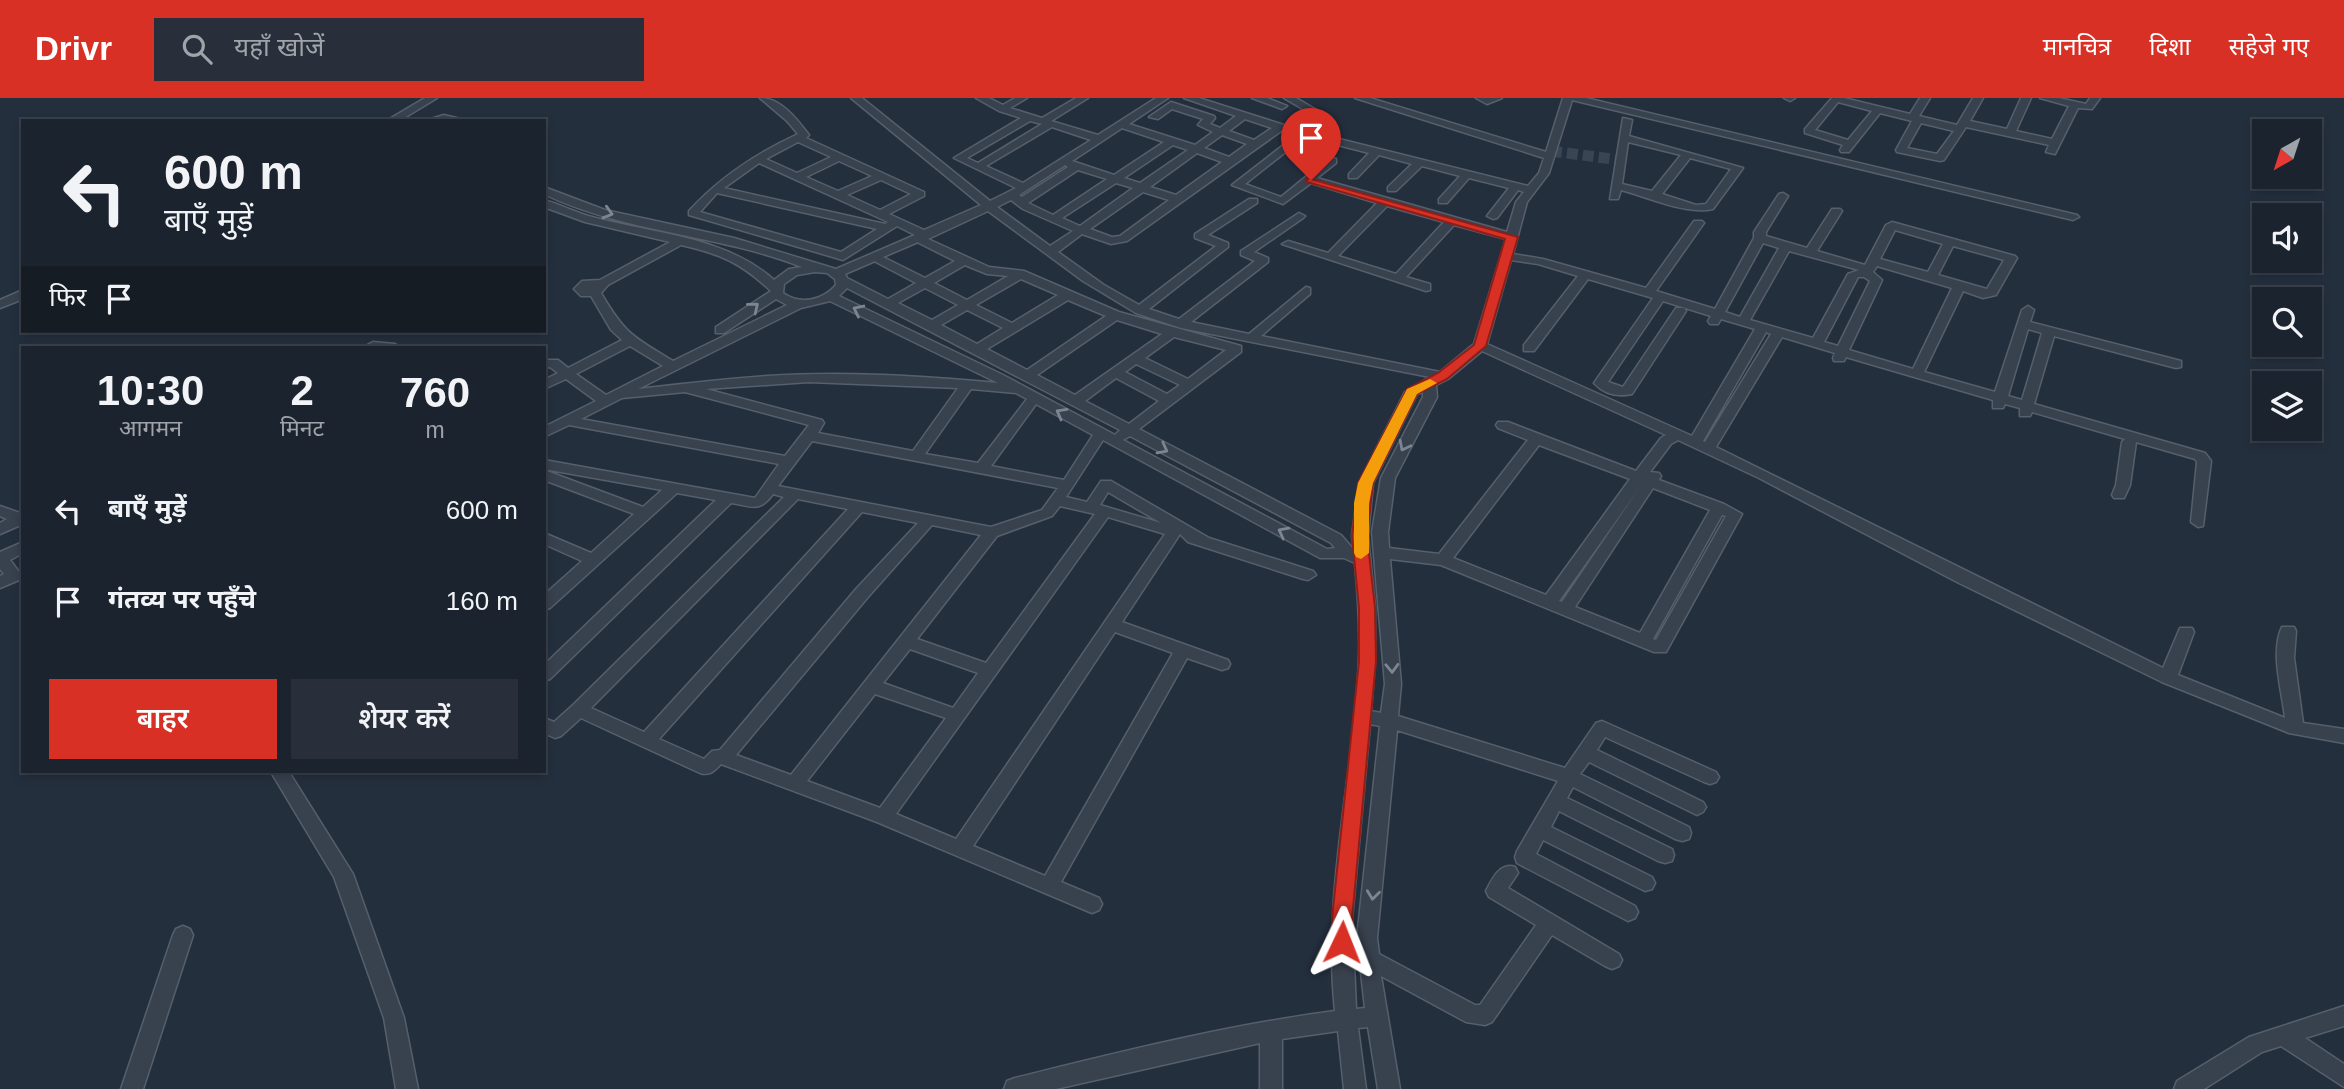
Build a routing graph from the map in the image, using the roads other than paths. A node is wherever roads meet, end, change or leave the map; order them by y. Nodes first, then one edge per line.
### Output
1 (765, 98) edge
2 (856, 98) edge
3 (981, 98) edge
4 (1021, 98) edge
5 (1083, 98) edge
6 (1189, 98) edge
7 (1257, 98) edge
8 (1360, 98) edge
9 (1481, 98) edge
10 (1568, 98) edge
11 (1574, 98) edge
12 (1925, 98) edge
13 (1978, 98) edge
14 (2026, 98) edge
15 (2045, 98) edge
16 (2095, 98) edge
17 (1496, 99) edge
18 (1286, 100) edge
19 (1157, 102) edge
20 (2074, 105) junction
21 (440, 108) edge
22 (1002, 109) junction
23 (1878, 109) junction
24 (1245, 115) junction
25 (1029, 117) junction
26 (399, 119) edge
27 (460, 119) edge
28 (1916, 119) junction
29 (1627, 120) dead end
30 (1046, 122) junction
31 (1122, 125) junction
32 (1962, 126) junction
33 (1134, 130) junction
34 (1223, 131) junction
35 (2010, 133) junction
36 (797, 138) junction
37 (1624, 138) junction
38 (1099, 139) junction
39 (1171, 142) junction
40 (1256, 144) junction
41 (1850, 144) junction
42 (1196, 149) junction
43 (1377, 151) junction
44 (1688, 154) junction
45 (1549, 156) junction
46 (840, 157) junction
47 (758, 159) junction
48 (1836, 160) junction
49 (1230, 161) junction
50 (1063, 162) junction
51 (1420, 162) junction
52 (1076, 166) junction
53 (978, 167) junction
54 (1467, 174) junction
55 (881, 176) junction
56 (1353, 176) dead end
57 (797, 177) junction
58 (1119, 178) junction
59 (1311, 180) junction
60 (1140, 186) junction
61 (1516, 186) junction
62 (715, 189) junction
63 (1392, 189) dead end
64 (1530, 190) junction
65 (546, 191) edge
66 (838, 195) junction
67 (1019, 195) junction
68 (1655, 195) junction
69 (1783, 196) dead end
70 (1176, 199) junction
71 (1253, 201) dead end
72 (1443, 201) dead end
73 (1385, 202) junction
74 (546, 204) edge
75 (989, 207) junction
76 (1836, 211) dead end
77 (881, 214) junction
78 (1299, 216) dead end
79 (1493, 216) dead end
80 (2073, 216) dead end
81 (1054, 219) junction
82 (1451, 221) junction
83 (1698, 223) dead end
84 (891, 225) junction
85 (661, 226) junction
86 (1081, 230) junction
87 (649, 235) junction
88 (926, 237) junction
89 (1512, 237) junction
90 (1760, 238) junction
91 (1950, 242) junction
92 (677, 243) junction
93 (1288, 244) dead end
94 (1224, 245) junction
95 (1786, 246) junction
96 (1049, 252) junction
97 (832, 253) junction
98 (1245, 253) junction
99 (1811, 253) junction
100 (1506, 256) junction
101 (1330, 257) junction
102 (880, 260) junction
103 (964, 261) junction
104 (817, 268) junction
105 (1870, 268) junction
106 (1020, 274) junction
107 (840, 277) junction
108 (1931, 277) junction
109 (1398, 278) junction
110 (1583, 278) junction
111 (924, 283) junction
112 (1959, 286) junction
113 (1426, 287) dead end
114 (1306, 291) dead end
115 (776, 292) junction
116 (21, 295) edge
117 (1067, 295) junction
118 (831, 297) junction
119 (1655, 297) junction
120 (799, 303) junction
121 (889, 303) junction
122 (0, 304) edge
123 (966, 305) junction
124 (1140, 310) junction
125 (2028, 310) dead end
126 (1680, 311) junction
127 (1115, 316) junction
128 (1716, 318) junction
129 (1743, 322) junction
130 (2023, 324) junction
131 (932, 325) junction
132 (1012, 328) junction
133 (1176, 329) junction
134 (1761, 331) junction
135 (2049, 331) junction
136 (1777, 336) junction
137 (1250, 339) junction
138 (630, 341) junction
139 (1816, 344) junction
140 (1480, 346) junction
141 (1529, 348) dead end
142 (977, 349) junction
143 (1841, 355) junction
144 (1136, 359) junction
145 (547, 361) edge
146 (669, 363) junction
147 (2176, 365) dead end
148 (1014, 369) junction
149 (568, 372) junction
150 (1116, 373) junction
151 (1917, 374) junction
152 (1027, 376) junction
153 (998, 378) junction
154 (1436, 380) junction
155 (546, 383) edge
156 (968, 384) junction
157 (1189, 384) junction
158 (685, 388) junction
159 (1016, 389) junction
160 (606, 397) junction
161 (1034, 398) junction
162 (1168, 400) junction
163 (1076, 401) junction
164 (1998, 401) junction
165 (2027, 409) junction
166 (568, 421) junction
167 (546, 422) edge
168 (1503, 425) dead end
169 (1127, 430) junction
170 (546, 432) edge
171 (1100, 435) junction
172 (809, 436) junction
173 (1676, 436) junction
174 (1540, 440) junction
175 (1114, 442) junction
176 (2129, 442) junction
177 (1702, 445) junction
178 (917, 455) junction
179 (788, 461) junction
180 (2203, 463) junction
181 (546, 464) edge
182 (983, 467) junction
183 (546, 476) edge
184 (1645, 480) junction
185 (1068, 485) junction
186 (675, 487) junction
187 (769, 489) junction
188 (795, 494) junction
189 (2119, 495) dead end
190 (728, 497) junction
191 (1057, 500) junction
192 (859, 506) junction
193 (0, 510) edge
194 (1098, 510) junction
195 (645, 513) junction
196 (21, 518) edge
197 (928, 520) junction
198 (2198, 522) dead end
199 (0, 528) edge
200 (992, 532) junction
201 (1174, 532) junction
202 (546, 539) edge
203 (1203, 541) junction
204 (21, 548) edge
205 (1382, 553) junction
206 (1354, 557) junction
207 (0, 558) edge
208 (1443, 559) junction
209 (594, 561) junction
210 (1308, 575) dead end
211 (12, 577) edge
212 (546, 602) edge
213 (1558, 604) junction
214 (1112, 625) junction
215 (2288, 631) dead end
216 (2186, 632) dead end
217 (907, 642) junction
218 (1183, 650) junction
219 (1222, 664) dead end
220 (990, 671) junction
221 (546, 673) edge
222 (2168, 678) junction
223 (872, 686) junction
224 (579, 710) junction
225 (958, 716) junction
226 (1362, 716) junction
227 (1390, 722) junction
228 (546, 726) edge
229 (2295, 728) junction
230 (2344, 736) edge
231 (646, 741) junction
232 (1585, 752) junction
233 (723, 758) junction
234 (281, 773) edge
235 (1569, 777) junction
236 (1710, 777) dead end
237 (795, 784) junction
238 (1556, 801) junction
239 (1697, 807) dead end
240 (884, 817) junction
241 (1541, 830) junction
242 (1682, 832) dead end
243 (960, 849) junction
244 (1665, 855) dead end
245 (1508, 873) dead end
246 (1645, 883) dead end
247 (1049, 886) junction
248 (1092, 904) dead end
249 (1628, 912) dead end
250 (1549, 922) junction
251 (183, 935) dead end
252 (1369, 959) junction
253 (1612, 960) dead end
254 (1377, 1016) junction
255 (2344, 1016) edge
256 (1347, 1019) junction
257 (1271, 1030) junction
258 (2282, 1035) junction
259 (2344, 1077) edge
260 (132, 1089) edge
261 (407, 1089) edge
262 (1015, 1089) edge
263 (1271, 1089) edge
264 (1355, 1089) edge
265 (1389, 1089) edge
266 (2185, 1089) edge

1 - 36 street
2 - 75 street
3 - 22 street
4 - 22 street
5 - 30 street
6 - 24 street
7 - 18 street
8 - 45 street
9 - 17 street
10 - 45 street
11 - 48 street
12 - 28 street
13 - 32 street
14 - 35 street
15 - 20 street
16 - 20 street
18 - 43 street
19 - 31 street
19 - 33 street
19 - 34 street
20 - 35 street
21 - 26 street
21 - 27 street
22 - 25 street
23 - 28 street
23 - 41 street
23 - 41 street
24 - 34 street
24 - 40 street
25 - 30 street
25 - 53 street
28 - 32 street
28 - 32 street
29 - 37 street
30 - 38 street
30 - 53 street
31 - 33 street
31 - 38 street
32 - 35 street
33 - 39 street
33 - 52 street
34 - 40 street
34 - 42 street
36 - 46 street
36 - 47 street
37 - 44 street
37 - 68 street
38 - 50 street
39 - 42 street
39 - 58 street
40 - 49 street
41 - 48 street
42 - 49 street
42 - 60 street
43 - 51 street
43 - 56 street
44 - 68 street
44 - 68 street
45 - 64 street
46 - 55 street
46 - 57 street
47 - 57 street
47 - 62 street
48 - 80 street
49 - 70 street
50 - 52 street
50 - 67 street
51 - 54 street
51 - 63 street
52 - 58 street
52 - 67 street
53 - 67 street
54 - 61 street
54 - 72 street
55 - 66 street
55 - 77 street
57 - 66 street
58 - 60 street
58 - 81 street
59 - 59 street
59 - 73 street
60 - 70 street
60 - 86 street
61 - 64 street
61 - 79 street
62 - 84 street
62 - 97 street
64 - 89 street
65 -> 85 street
66 - 77 street
67 - 75 street
67 - 81 street
69 - 90 street
70 - 86 street
71 - 94 street
73 - 82 street
73 - 101 street
74 - 87 street
75 - 88 street
75 - 96 street
76 - 99 street
77 - 84 street
78 - 98 street
81 - 86 street
82 - 89 street
82 - 109 street
83 - 119 street
84 - 88 street
84 - 97 street
85 - 87 street
85 - 104 street
86 - 96 street
87 - 92 street
88 - 102 street
88 - 103 street
88 - 107 street
89 - 100 street
90 - 95 street
90 - 128 street
91 - 105 street
91 - 108 street
91 - 112 street
92 - 115 street
92 - 138 street
93 - 101 street
94 - 98 street
94 - 124 street
95 - 99 street
95 - 129 street
96 - 124 street
97 - 104 street
98 - 133 street
99 - 105 street
100 - 110 street
100 - 140 street
101 - 109 street
102 - 107 street
102 - 111 street
103 - 106 street
103 - 111 street
104 - 107 street
104 - 115 street
105 - 108 street
105 - 139 street
105 - 143 street
106 - 117 street
106 - 123 street
107 - 118 street
107 - 121 street
108 - 112 street
109 - 113 street
110 - 119 street
110 - 141 street
111 - 121 street
111 - 123 street
112 - 151 street
114 - 137 street
115 - 120 street
146 -> 115 street
116 - 122 street
117 - 127 street
117 - 132 street
118 - 120 street
153 -> 118 street
119 - 126 street
119 - 126 street
119 - 128 street
120 - 146 street
121 - 131 street
123 - 131 street
123 - 132 street
124 - 133 street
125 - 130 street
126 - 128 street
127 - 133 street
127 - 152 street
128 - 129 street
128 - 134 street
129 - 134 street
130 - 135 street
130 - 164 street
131 - 142 street
132 - 142 street
133 - 137 street
133 - 144 street
133 - 157 street
134 - 136 street
134 - 177 street
135 - 147 street
135 - 165 street
136 - 139 street
136 - 143 street
136 - 177 street
137 - 154 street
138 - 146 street
138 - 149 street
139 - 143 street
140 - 154 street
140 - 173 street
142 - 148 street
143 - 151 street
143 - 164 street
144 - 150 street
144 - 157 street
145 - 149 street
146 - 160 street
148 - 152 street
148 - 153 street
149 - 155 street
149 - 160 street
150 - 162 street
150 - 163 street
151 - 164 street
152 - 163 street
153 - 159 street
154 -> 205 street
154 - 206 street
156 - 158 street
156 - 159 street
156 - 178 street
157 - 162 street
158 - 160 street
158 - 172 street
159 - 161 street
160 - 166 street
160 - 167 street
171 -> 161 street
161 - 182 street
162 - 169 street
163 - 169 street
164 - 165 street
165 - 176 street
165 - 180 street
166 - 170 street
166 - 179 street
168 - 174 street
169 - 175 street
169 -> 206 street
171 - 175 street
171 - 185 street
172 - 178 street
172 - 179 street
173 - 177 street
173 - 184 street
174 - 184 street
174 - 208 street
206 -> 175 street
176 - 180 street
176 - 189 street
177 - 222 street
178 - 182 street
179 - 187 street
180 - 198 street
181 - 186 street
182 - 185 street
183 - 195 street
184 - 213 street
184 - 213 street
185 - 191 street
186 - 190 street
186 - 195 street
187 - 188 street
187 - 190 street
188 - 192 street
188 - 224 street
190 - 221 street
191 - 194 street
191 - 200 street
192 - 197 street
192 - 231 street
193 - 196 street
194 - 201 street
194 - 203 street
194 - 220 street
195 - 209 street
196 - 199 street
197 - 200 street
197 - 233 street
200 - 217 street
201 - 203 street
201 - 214 street
202 - 209 street
203 - 210 street
204 - 207 street
205 - 208 street
205 -> 227 street
206 - 226 street
207 - 211 street
208 - 213 street
209 - 212 street
214 - 218 street
214 - 243 street
215 - 229 street
216 - 222 street
217 - 220 street
217 - 223 street
218 - 219 street
218 - 247 street
220 - 225 street
222 - 229 street
223 - 225 street
223 - 237 street
224 - 228 street
224 - 231 street
225 - 240 street
226 - 227 street
226 - 256 street
227 - 235 street
227 -> 252 street
229 - 230 street
231 - 233 street
232 - 235 street
232 - 236 street
232 - 239 street
233 - 237 street
234 - 261 street
235 - 238 street
235 - 242 street
237 - 240 street
238 - 241 street
238 - 244 street
240 - 243 street
241 - 246 street
241 - 249 street
243 - 247 street
245 - 250 street
247 - 248 street
250 - 252 street
250 - 253 street
251 - 260 street
252 - 254 street
254 - 256 street
254 - 265 street
255 - 258 street
256 - 257 street
256 - 264 street
257 - 262 street
257 - 263 street
258 - 259 street
258 - 266 street

